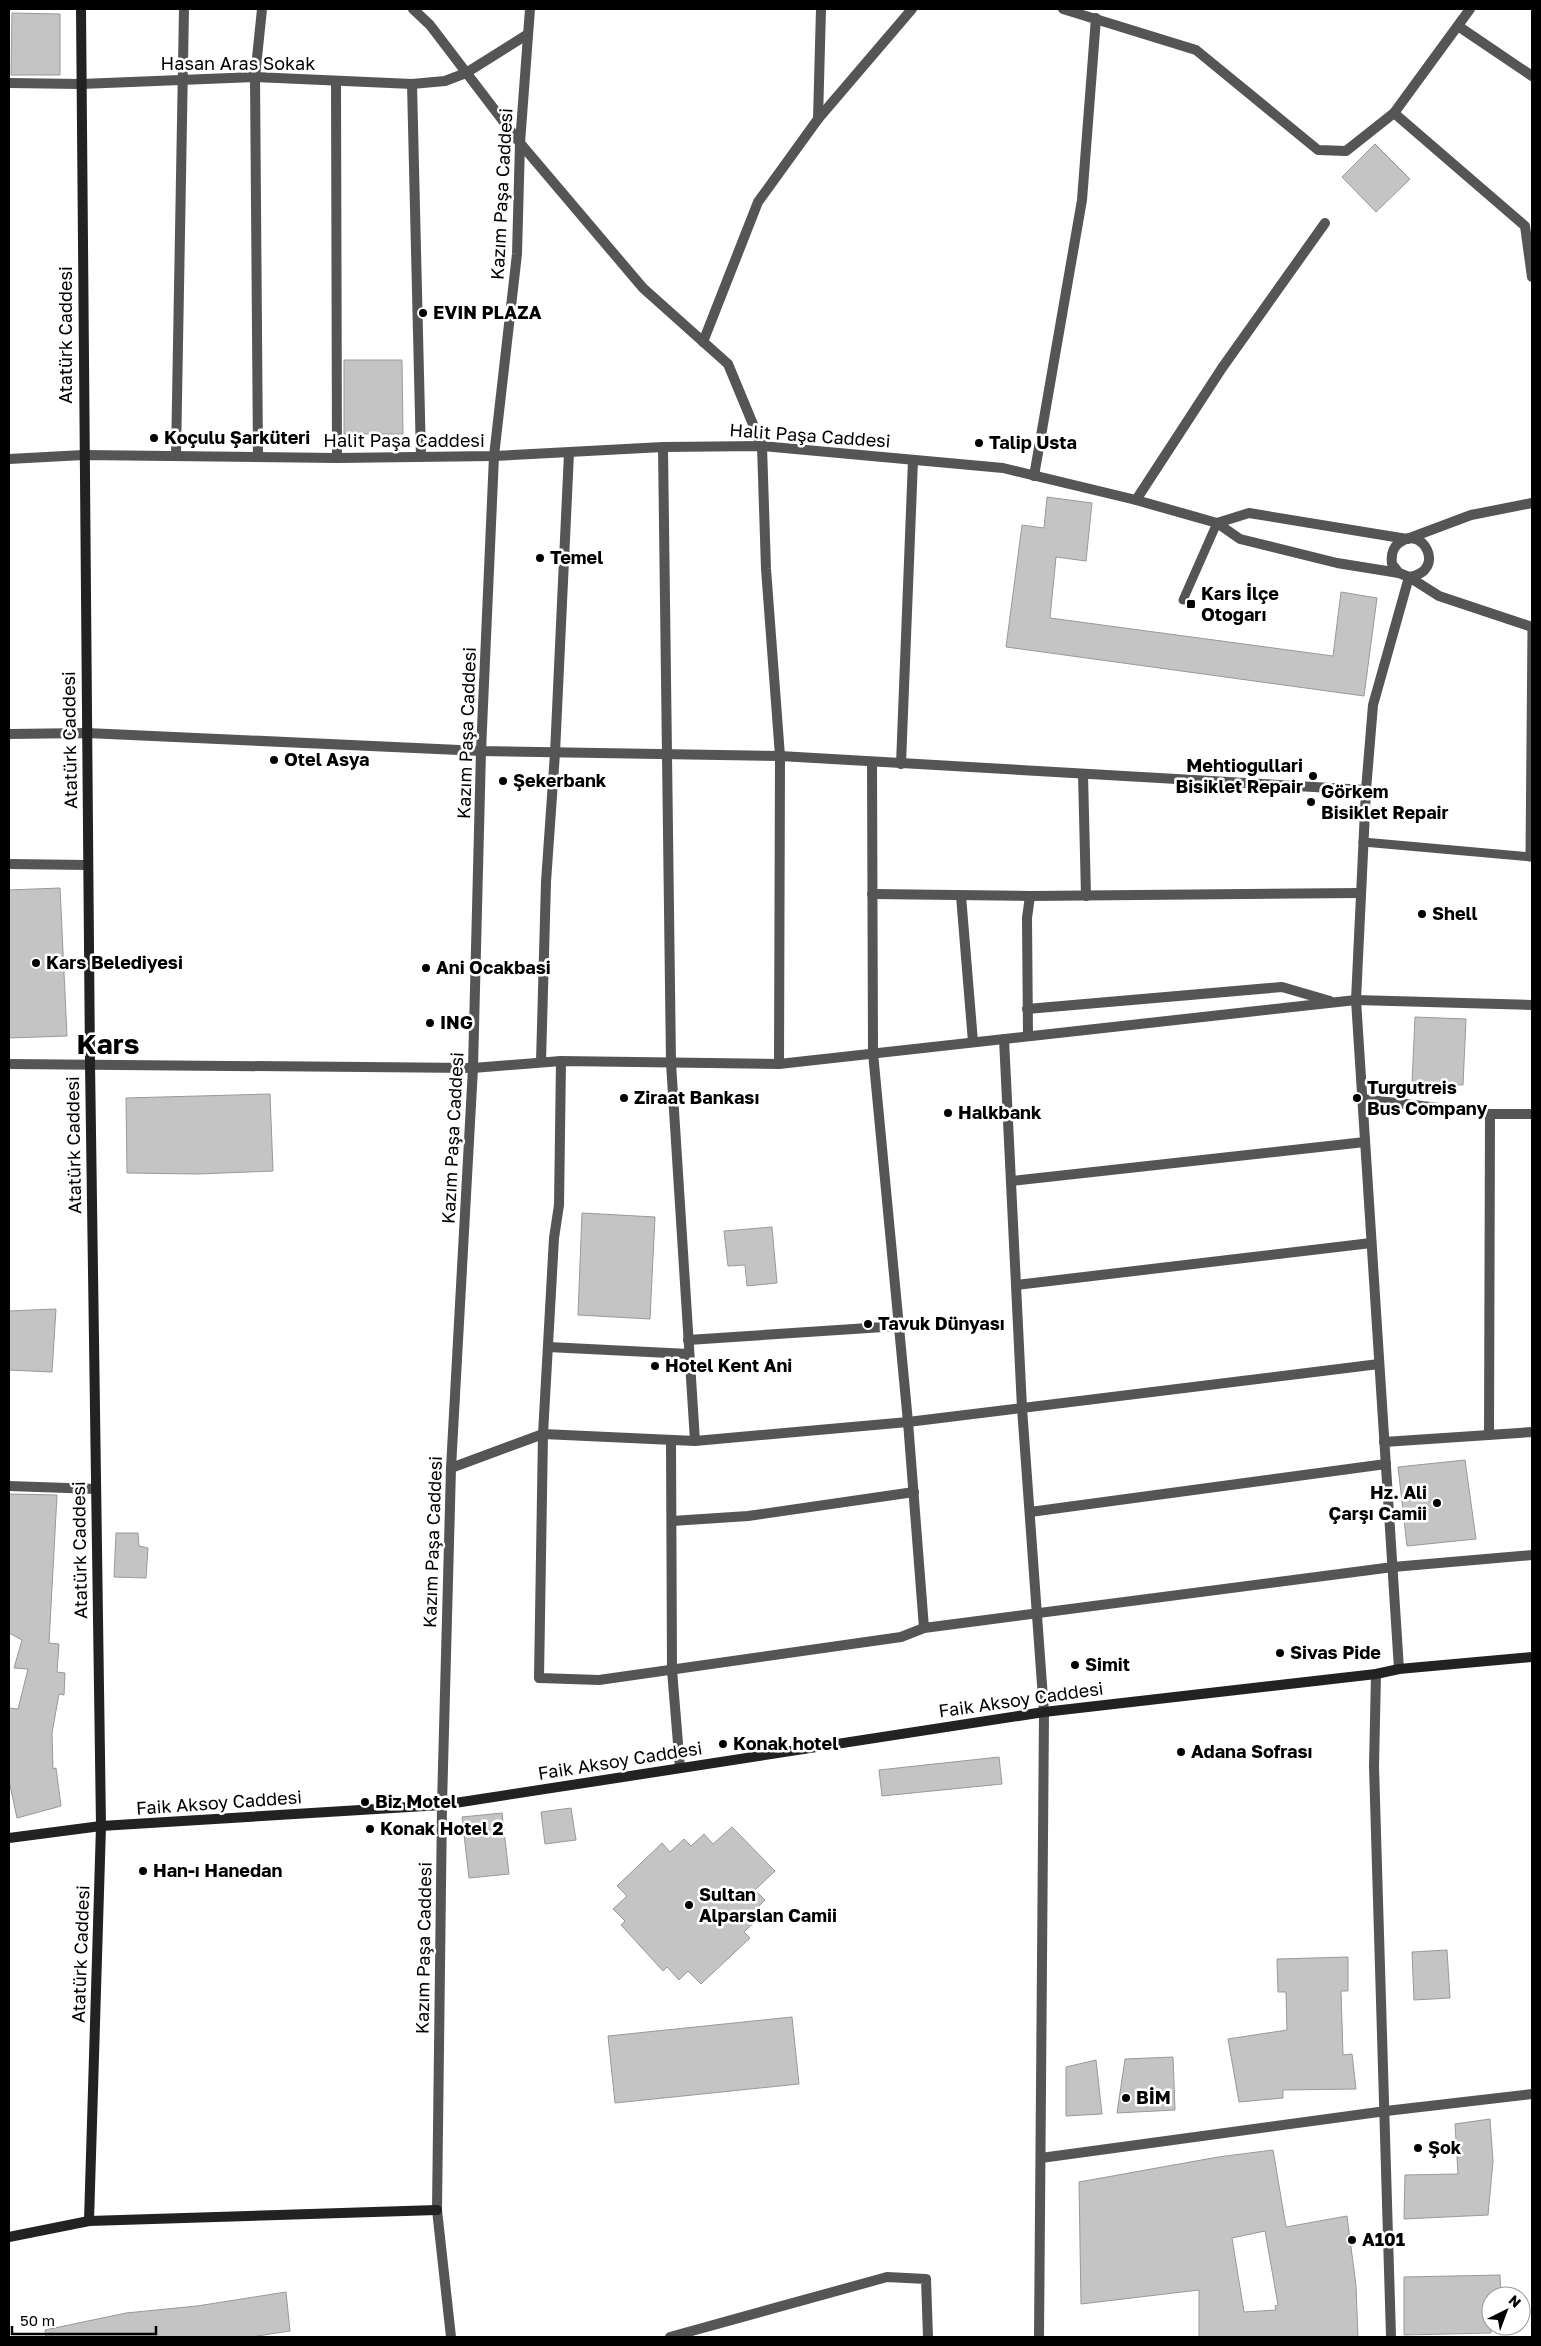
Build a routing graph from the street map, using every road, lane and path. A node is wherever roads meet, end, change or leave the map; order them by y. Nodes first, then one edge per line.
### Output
1 (80, 9) edge
2 (184, 9) edge
3 (262, 9) edge
4 (412, 9) edge
5 (530, 9) edge
6 (821, 9) edge
7 (912, 9) edge
8 (1063, 9) edge
9 (1470, 9) edge
10 (1096, 18) junction
11 (1458, 26) junction
12 (528, 34) junction
13 (466, 74) junction
14 (1532, 76) edge
15 (255, 77) junction
16 (181, 80) junction
17 (336, 81) junction
18 (9, 83) edge
19 (81, 84) junction
20 (412, 84) junction
21 (1394, 113) junction
22 (818, 119) junction
23 (520, 143) junction
24 (1325, 223) dead end
25 (1532, 277) edge
26 (703, 342) junction
27 (762, 446) junction
28 (663, 447) junction
29 (569, 452) junction
30 (83, 455) junction
31 (176, 456) junction
32 (494, 456) junction
33 (258, 457) junction
34 (421, 457) junction
35 (337, 458) junction
36 (9, 459) edge
37 (913, 460) junction
38 (1034, 476) junction
39 (1136, 500) junction
40 (1532, 503) edge
41 (1217, 523) junction
42 (1407, 538) junction
43 (1404, 575) junction
44 (1183, 600) dead end
45 (1532, 627) edge
46 (87, 733) junction
47 (9, 734) edge
48 (481, 751) junction
49 (555, 753) junction
50 (667, 756) junction
51 (780, 756) junction
52 (872, 762) junction
53 (901, 764) junction
54 (1083, 774) junction
55 (1366, 790) junction
56 (1363, 842) junction
57 (1531, 857) edge
58 (9, 864) edge
59 (88, 865) junction
60 (1360, 893) junction
61 (872, 894) junction
62 (961, 896) junction
63 (1030, 896) junction
64 (1086, 896) junction
65 (1356, 1000) junction
66 (1336, 1002) junction
67 (1532, 1005) edge
68 (1027, 1009) junction
69 (1028, 1036) junction
70 (1004, 1039) junction
71 (973, 1042) junction
72 (873, 1053) junction
73 (541, 1062) junction
74 (561, 1062) junction
75 (90, 1063) junction
76 (671, 1063) junction
77 (9, 1064) edge
78 (779, 1064) junction
79 (473, 1068) junction
80 (1362, 1099) junction
81 (1490, 1114) junction
82 (1532, 1114) edge
83 (1365, 1142) junction
84 (1011, 1181) junction
85 (1372, 1244) junction
86 (1016, 1285) junction
87 (899, 1326) junction
88 (688, 1340) junction
89 (548, 1347) junction
90 (689, 1354) junction
91 (1379, 1364) junction
92 (1022, 1408) junction
93 (908, 1422) junction
94 (1532, 1432) edge
95 (542, 1434) junction
96 (1489, 1435) junction
97 (671, 1440) junction
98 (695, 1441) junction
99 (1384, 1442) junction
100 (1386, 1464) junction
101 (451, 1468) junction
102 (9, 1486) edge
103 (96, 1489) junction
104 (914, 1492) junction
105 (1030, 1512) junction
106 (672, 1521) junction
107 (1532, 1555) edge
108 (1392, 1567) junction
109 (1037, 1614) junction
110 (924, 1628) junction
111 (1532, 1657) edge
112 (1399, 1669) junction
113 (672, 1670) junction
114 (1376, 1674) junction
115 (1044, 1712) junction
116 (680, 1768) junction
117 (442, 1805) junction
118 (101, 1826) junction
119 (9, 1838) edge
120 (1532, 2094) edge
121 (1386, 2111) junction
122 (1041, 2158) junction
123 (437, 2210) junction
124 (90, 2221) junction
125 (9, 2237) edge
126 (451, 2337) edge
127 (670, 2337) edge
128 (928, 2337) edge
129 (1040, 2337) edge
130 (1391, 2337) edge

1 - 19 street, Atatürk Caddesi
2 - 16 street
3 - 15 street
4 - 13 street
5 - 12 street, Kazım Paşa Caddesi
6 - 22 street
7 - 22 street
8 - 10 street
9 - 11 street
10 - 21 street
10 - 38 street
11 - 14 street
11 - 21 street
12 - 13 street, Hasan Aras Sokak
12 - 23 street, Kazım Paşa Caddesi
13 - 20 street, Hasan Aras Sokak
13 - 23 street
15 - 16 street, Hasan Aras Sokak
15 - 17 street, Hasan Aras Sokak
15 - 33 street
16 - 19 street, Hasan Aras Sokak
16 - 31 street
17 - 20 street, Hasan Aras Sokak
17 - 35 street
18 - 19 street, Hasan Aras Sokak
19 - 30 street, Atatürk Caddesi
20 - 34 street
21 - 25 street
22 - 26 street
23 - 26 street
23 - 32 street, Kazım Paşa Caddesi
24 - 39 street
26 - 27 street
27 - 28 street, Halit Paşa Caddesi
27 - 37 street, Halit Paşa Caddesi
27 - 51 street
28 - 29 street, Halit Paşa Caddesi
28 - 50 street
29 - 32 street, Halit Paşa Caddesi
29 - 49 street
30 - 31 street, Halit Paşa Caddesi
30 - 36 street, Halit Paşa Caddesi
30 - 46 street, Atatürk Caddesi
31 - 33 street, Halit Paşa Caddesi
32 - 34 street, Halit Paşa Caddesi
32 - 48 street, Kazım Paşa Caddesi
33 - 35 street, Halit Paşa Caddesi
34 - 35 street, Halit Paşa Caddesi
37 - 38 street, Halit Paşa Caddesi
37 - 53 street
38 - 39 street, Halit Paşa Caddesi
39 - 41 street, Halit Paşa Caddesi
40 - 42 street
41 - 42 street
41 - 43 street
41 - 44 lane
42 - 43 street
42 - 43 street
43 - 45 street
43 - 55 street
45 - 57 lane
46 - 47 street
46 - 48 street
46 - 59 street, Atatürk Caddesi
48 - 49 street
48 - 79 street, Kazım Paşa Caddesi
49 - 50 street
49 - 73 street
50 - 51 street
50 - 76 street
51 - 52 street
51 - 78 street
52 - 53 street
52 - 61 street
53 - 54 street
54 - 55 street
54 - 64 street
55 - 56 street
56 - 57 lane
56 - 60 street
58 - 59 street
59 - 75 street, Atatürk Caddesi
60 - 64 street
60 - 65 street
61 - 62 street
61 - 72 street
62 - 63 street
62 - 71 street
63 - 64 street
63 - 68 street
65 - 66 street
65 - 67 street
65 - 80 street
66 - 68 street
66 - 69 street
68 - 69 street
69 - 70 street
70 - 71 street
70 - 84 street
71 - 72 street
72 - 78 street
72 - 87 street
73 - 74 street
73 - 79 street
74 - 76 street
74 - 89 street
75 - 77 street
75 - 79 street
75 - 103 street, Atatürk Caddesi
76 - 78 street
76 - 88 street
79 - 101 street, Kazım Paşa Caddesi
80 - 81 street
80 - 83 street
81 - 82 street
81 - 96 street
83 - 84 street
83 - 85 street
84 - 86 street
85 - 86 street
85 - 91 street
86 - 92 street
87 - 88 street
87 - 93 street
88 - 90 street
89 - 90 street
89 - 95 street
90 - 98 street
91 - 92 street
91 - 99 street
92 - 93 street
92 - 105 street
93 - 98 street
93 - 104 street
94 - 96 street
95 - 97 street
95 - 101 street
95 - 113 street
96 - 99 street
97 - 98 street
97 - 106 street
99 - 100 street
100 - 105 street
100 - 108 street
101 - 117 street, Kazım Paşa Caddesi
102 - 103 street
103 - 118 street, Atatürk Caddesi
104 - 106 street
104 - 110 street
105 - 109 street
106 - 113 street
107 - 108 street
108 - 109 street
108 - 112 street
109 - 110 street
109 - 115 street
110 - 113 street
111 - 112 street, Faik Aksoy Caddesi
112 - 114 street, Faik Aksoy Caddesi
113 - 116 street
114 - 115 street, Faik Aksoy Caddesi
114 - 121 street
115 - 116 street, Faik Aksoy Caddesi
115 - 122 street
116 - 117 street, Faik Aksoy Caddesi
117 - 118 street, Faik Aksoy Caddesi
117 - 123 street, Kazım Paşa Caddesi
118 - 119 street, Faik Aksoy Caddesi
118 - 124 street, Atatürk Caddesi
120 - 121 street
121 - 122 street
121 - 130 street
122 - 129 street
123 - 124 street
123 - 126 street, Kazım Paşa Caddesi
124 - 125 street
127 - 128 street

